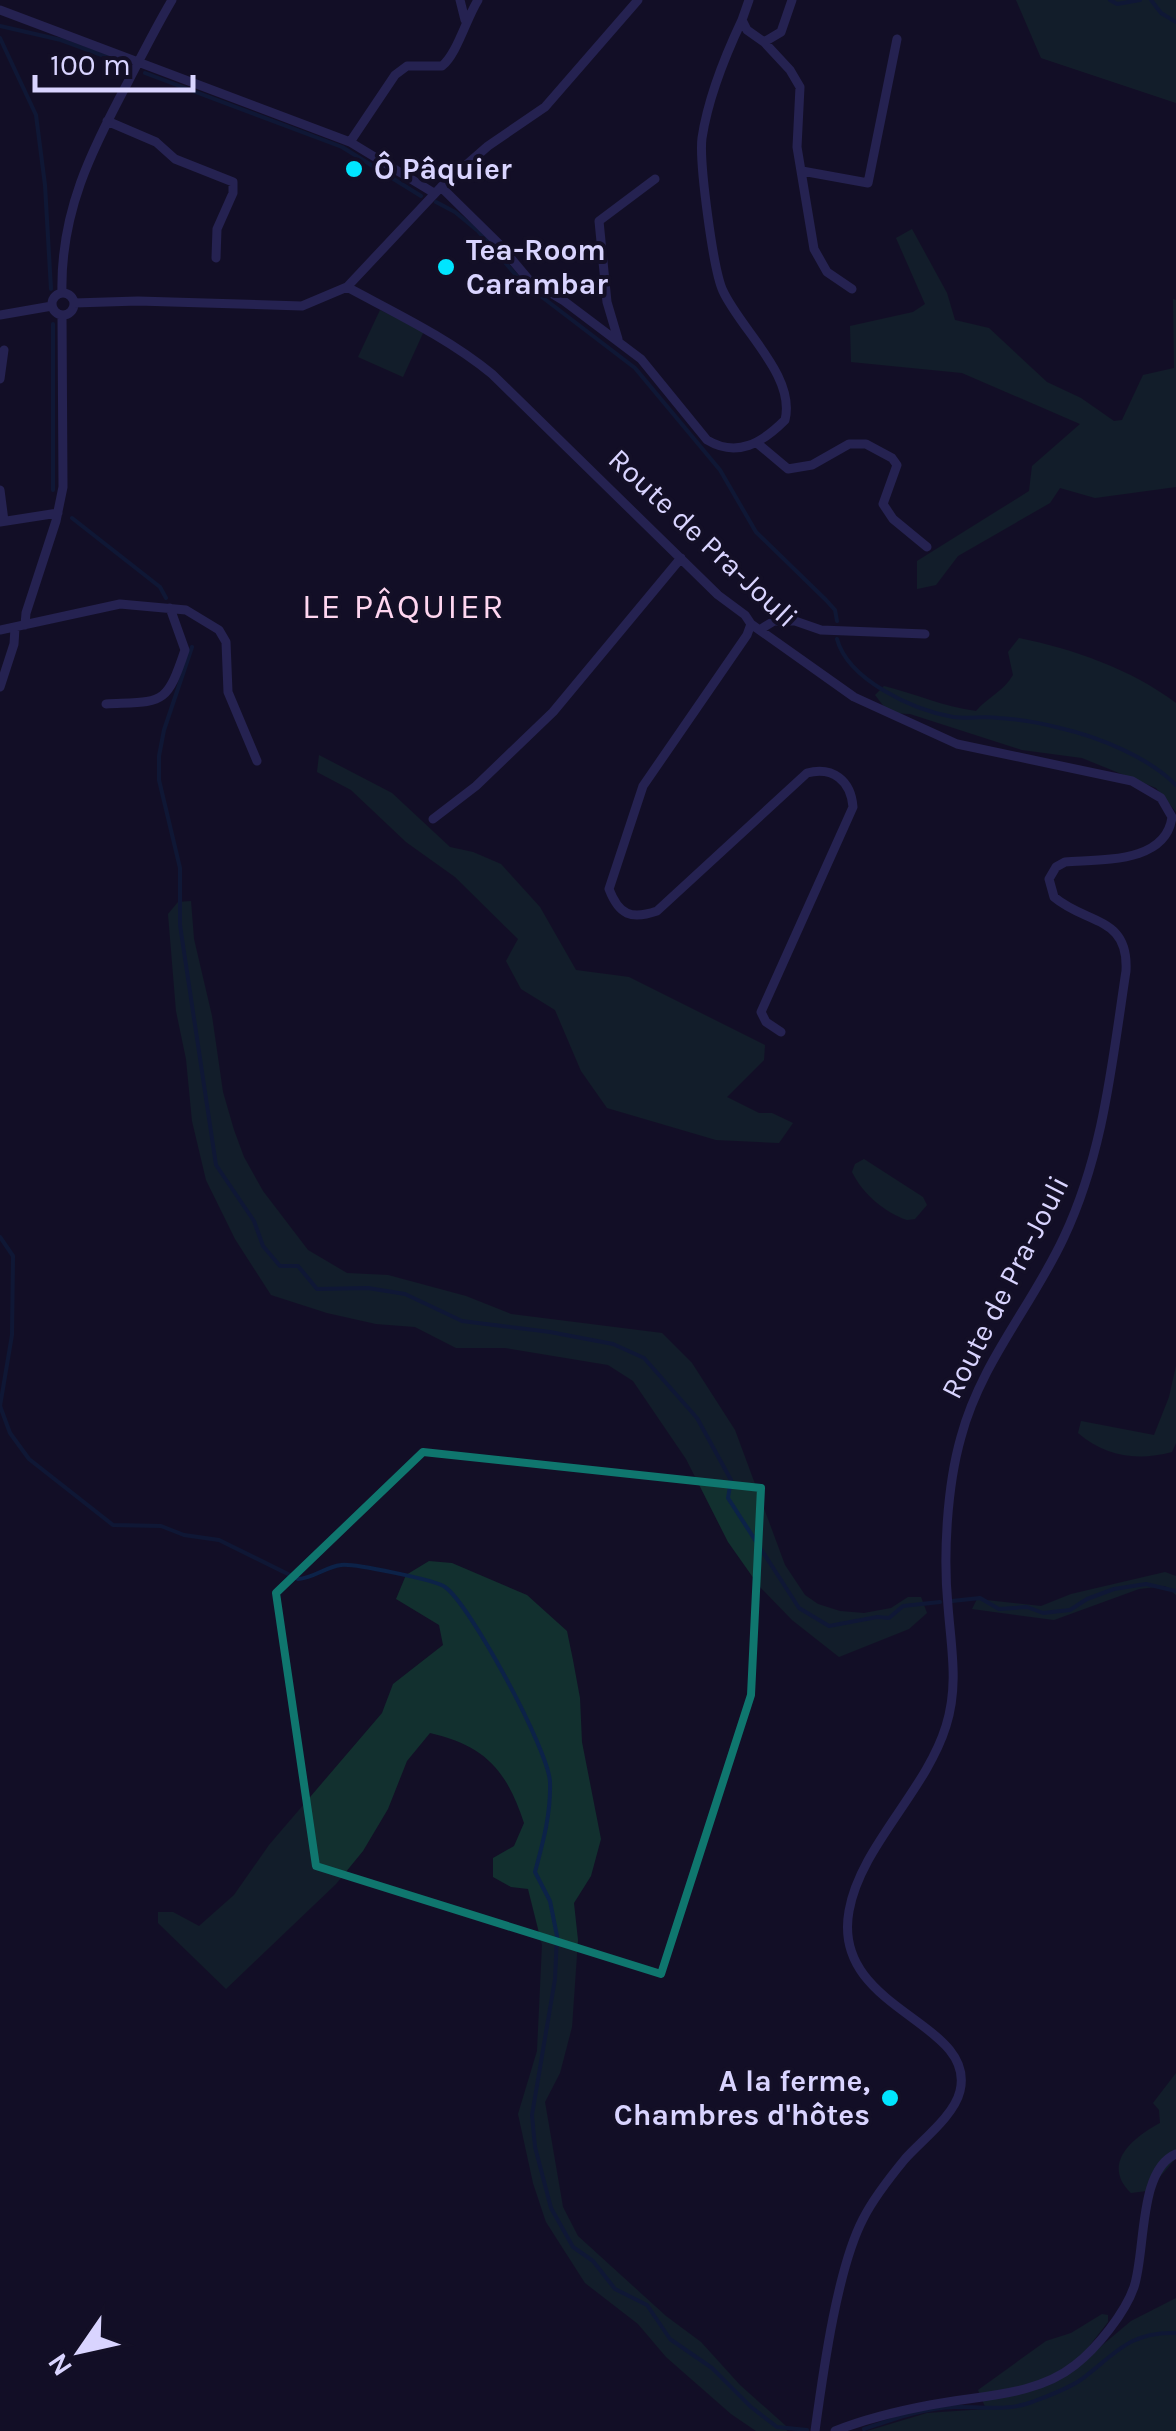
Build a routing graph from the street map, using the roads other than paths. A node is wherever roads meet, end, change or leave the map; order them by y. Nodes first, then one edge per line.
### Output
1 (172, 0) edge
2 (460, 0) edge
3 (478, 0) edge
4 (638, 0) edge
5 (749, 0) edge
6 (792, 0) edge
7 (0, 10) edge
8 (465, 20) junction
9 (742, 20) junction
10 (897, 39) dead end
11 (764, 42) junction
12 (139, 60) junction
13 (107, 121) junction
14 (350, 142) junction
15 (802, 170) junction
16 (655, 180) dead end
17 (438, 190) junction
18 (216, 258) dead end
19 (347, 287) junction
20 (852, 289) dead end
21 (62, 293) junction
22 (74, 304) junction
23 (52, 306) junction
24 (0, 315) edge
25 (62, 316) junction
26 (619, 342) junction
27 (4, 350) dead end
28 (0, 379) edge
29 (757, 443) junction
30 (0, 490) edge
31 (58, 513) junction
32 (2, 522) edge
33 (927, 547) dead end
34 (681, 558) junction
35 (170, 608) junction
36 (20, 626) junction
37 (756, 627) junction
38 (0, 630) edge
39 (924, 634) dead end
40 (0, 687) edge
41 (106, 704) dead end
42 (256, 760) dead end
43 (433, 819) dead end
44 (780, 1032) dead end
45 (1176, 2154) edge
46 (815, 2431) edge
47 (834, 2431) edge

1 - 12 street
2 - 8 street
3 - 8 street
4 - 17 street
5 - 9 street
6 - 11 street
7 - 12 street
8 - 14 street
9 - 11 street
9 - 29 street
10 - 15 street
11 - 15 street
12 - 13 street
12 - 14 street
13 - 18 street
13 - 21 street
14 - 17 street
15 - 20 street
16 - 26 street
17 - 19 street
17 - 26 street
19 - 22 street
19 - 34 street, Route de Pra-Jouli
21 - 22 street
21 - 23 street
22 - 25 street
23 - 24 street
23 - 25 street
25 - 31 street
26 - 29 street
27 - 28 street
29 - 33 street
30 - 32 street
31 - 32 street
31 - 36 street
34 - 37 street, Route de Pra-Jouli
34 - 43 street
35 - 36 street
35 - 41 street
35 - 42 street
36 - 38 street
36 - 40 street
37 - 39 street
37 - 44 street
37 - 46 street, Route de Pra-Jouli
45 - 47 street

